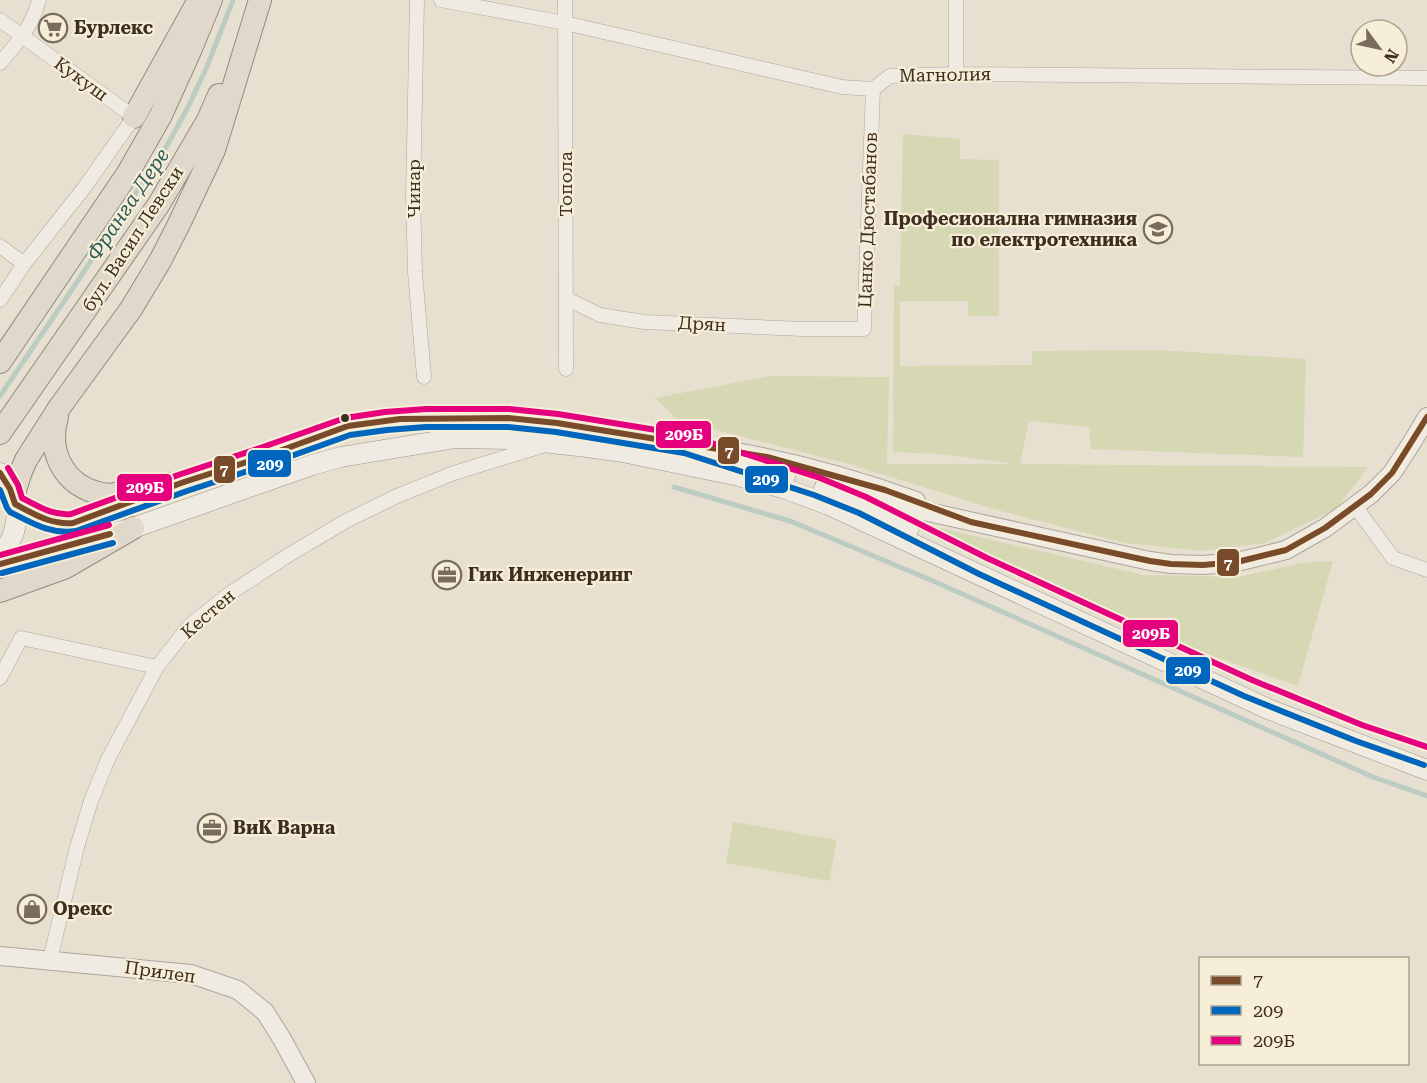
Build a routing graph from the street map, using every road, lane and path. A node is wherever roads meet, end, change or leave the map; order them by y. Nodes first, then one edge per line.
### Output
1 (39, 0) edge
2 (199, 0) edge
3 (211, 0) edge
4 (259, 0) edge
5 (417, 0) edge
6 (441, 0) edge
7 (565, 0) edge
8 (956, 0) edge
9 (0, 20) edge
10 (565, 23) junction
11 (23, 37) junction
12 (0, 63) edge
13 (956, 74) junction
14 (1427, 78) edge
15 (873, 89) junction
16 (134, 117) junction
17 (0, 246) edge
18 (24, 264) junction
19 (567, 299) junction
20 (0, 300) edge
21 (842, 330) joint
22 (0, 362) edge
23 (566, 369) dead end
24 (424, 377) dead end
25 (59, 408) junction
26 (1427, 417) edge
27 (0, 433) edge
28 (552, 442) junction
29 (686, 444) junction
30 (1, 473) edge
31 (184, 482) junction
32 (14, 500) junction
33 (829, 505) junction
34 (863, 505) junction
35 (1355, 506) junction
36 (971, 522) junction
37 (133, 528) junction
38 (0, 555) edge
39 (0, 564) edge
40 (1427, 570) edge
41 (0, 591) edge
42 (157, 667) junction
43 (0, 678) edge
44 (1427, 757) edge
45 (1427, 770) edge
46 (0, 956) edge
47 (50, 960) junction
48 (306, 1083) edge

1 - 11 street
2 - 16 highway
3 - 22 highway
4 - 25 highway
4 - 27 highway, бул. Васил Левски
5 - 24 street, Чинар
6 - 10 street, Магнолия
7 - 10 street, Топола
8 - 13 street
9 - 11 street, Кукуш
10 - 15 street, Магнолия
10 - 19 street, Топола
11 - 12 street
11 - 16 street, Кукуш
13 - 14 street, Магнолия
13 - 15 street, Магнолия
15 - 21 street, Цанко Дюстабанов
16 - 18 street
17 - 18 street
18 - 20 street
19 - 21 street, Дрян
19 - 23 street, Топола
25 - 31 highway
25 - 32 highway
26 - 35 street
28 - 33 main road
28 - 37 main road
28 - 42 street, Кестен
29 - 31 main road
29 - 34 main road
29 - 36 street
30 - 32 main road
31 - 32 main road
32 - 38 main road
33 - 34 street
33 - 45 main road
34 - 36 street
34 - 44 main road
35 - 36 street
35 - 40 street
37 - 39 main road
37 - 41 highway
42 - 43 street
42 - 47 street, Кестен
46 - 47 street, Прилеп
47 - 48 street, Прилеп

